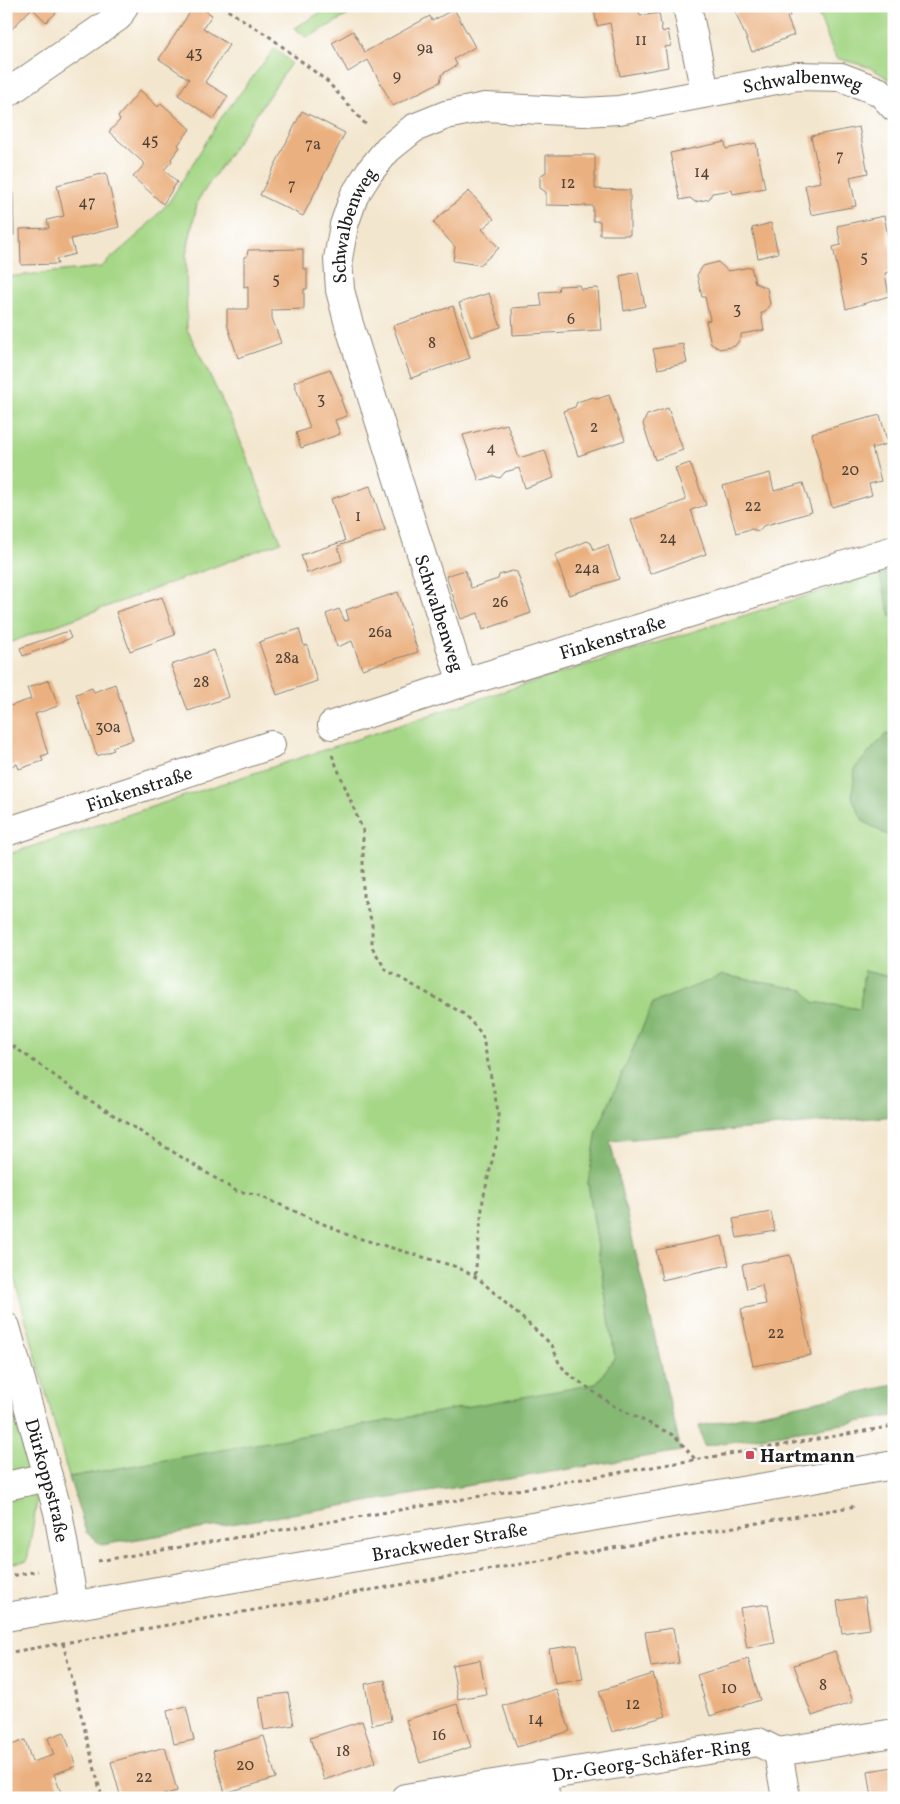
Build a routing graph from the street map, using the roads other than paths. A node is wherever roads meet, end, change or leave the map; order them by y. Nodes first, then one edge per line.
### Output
1 (124, 6) edge
2 (687, 6) edge
3 (9, 92) edge
4 (705, 92) junction
5 (894, 107) edge
6 (894, 550) edge
7 (462, 682) junction
8 (332, 725) dead end
9 (272, 744) dead end
10 (6, 832) edge
11 (6, 1327) edge
12 (894, 1465) edge
13 (48, 1477) junction
14 (6, 1486) edge
15 (74, 1605) junction
16 (6, 1617) edge
17 (894, 1733) edge
18 (778, 1752) junction
19 (543, 1786) edge
20 (405, 1798) edge
21 (786, 1798) edge

1 - 3 street
2 - 4 street
4 - 5 street, Schwalbenweg
4 - 7 street, Schwalbenweg
6 - 7 street, Finkenstraße
7 - 8 street, Finkenstraße
9 - 10 street, Finkenstraße
11 - 13 street, Dürkoppstraße
12 - 15 street, Brackweder Straße
13 - 14 street
13 - 15 street, Dürkoppstraße
15 - 16 street, Brackweder Straße
17 - 18 street, Dr.-Georg-Schäfer-Ring
18 - 19 street, Dr.-Georg-Schäfer-Ring
18 - 21 street
19 - 20 street, Dr.-Georg-Schäfer-Ring

